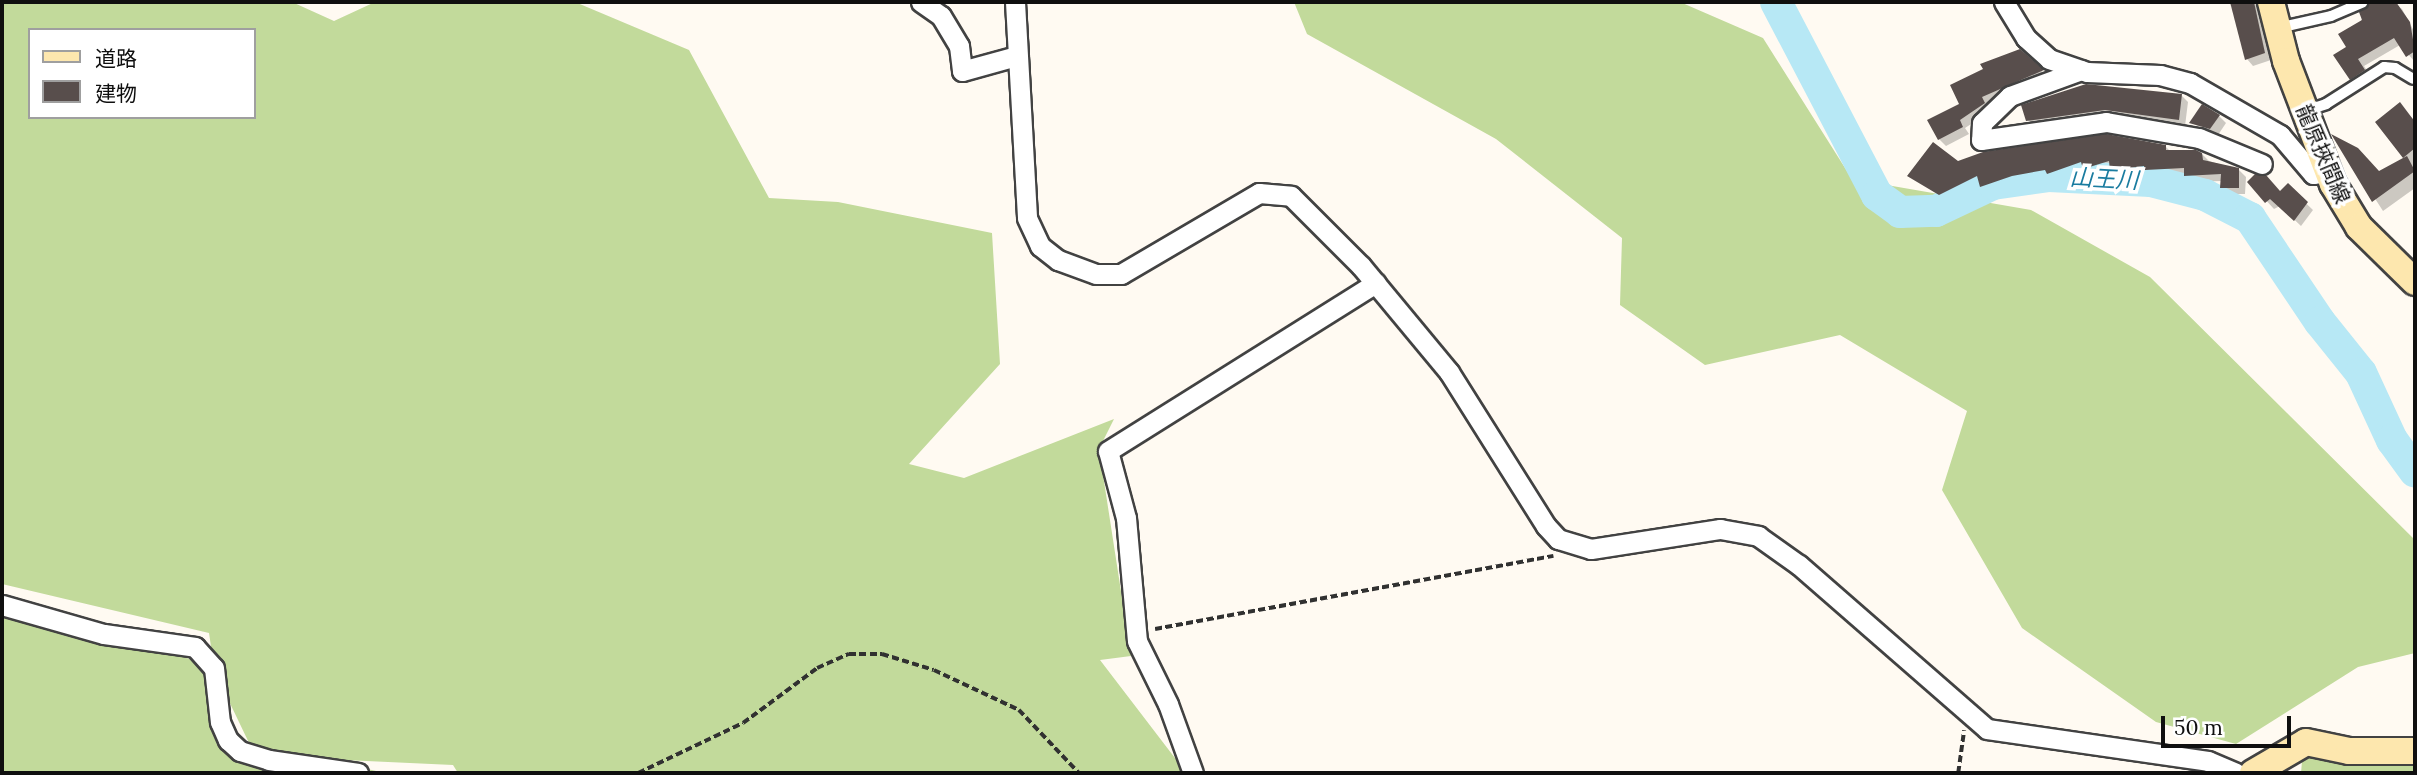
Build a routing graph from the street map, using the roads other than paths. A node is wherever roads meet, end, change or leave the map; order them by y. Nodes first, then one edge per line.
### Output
1 (921, 2) edge
2 (1015, 2) edge
3 (2004, 2) edge
4 (2271, 2) edge
5 (2362, 3) edge
6 (2277, 28) junction
7 (1016, 56) junction
8 (2081, 70) junction
9 (2413, 79) dead end
10 (2304, 111) junction
11 (2262, 164) dead end
12 (2327, 173) junction
13 (2415, 282) edge
14 (1376, 283) junction
15 (2, 605) edge
16 (2415, 751) edge
17 (358, 773) edge
18 (1193, 773) edge
19 (2236, 773) edge
20 (2253, 773) edge

1 - 7 street
2 - 7 street
3 - 8 street
4 - 6 main road, 龍原挾間線
5 - 6 lane
6 - 10 main road, 龍原挾間線
7 - 14 street
8 - 11 street
8 - 12 street
9 - 10 lane
10 - 12 main road, 龍原挾間線
12 - 13 main road, 龍原挾間線
14 - 18 street
14 - 19 street
15 - 17 street
16 - 20 main road

